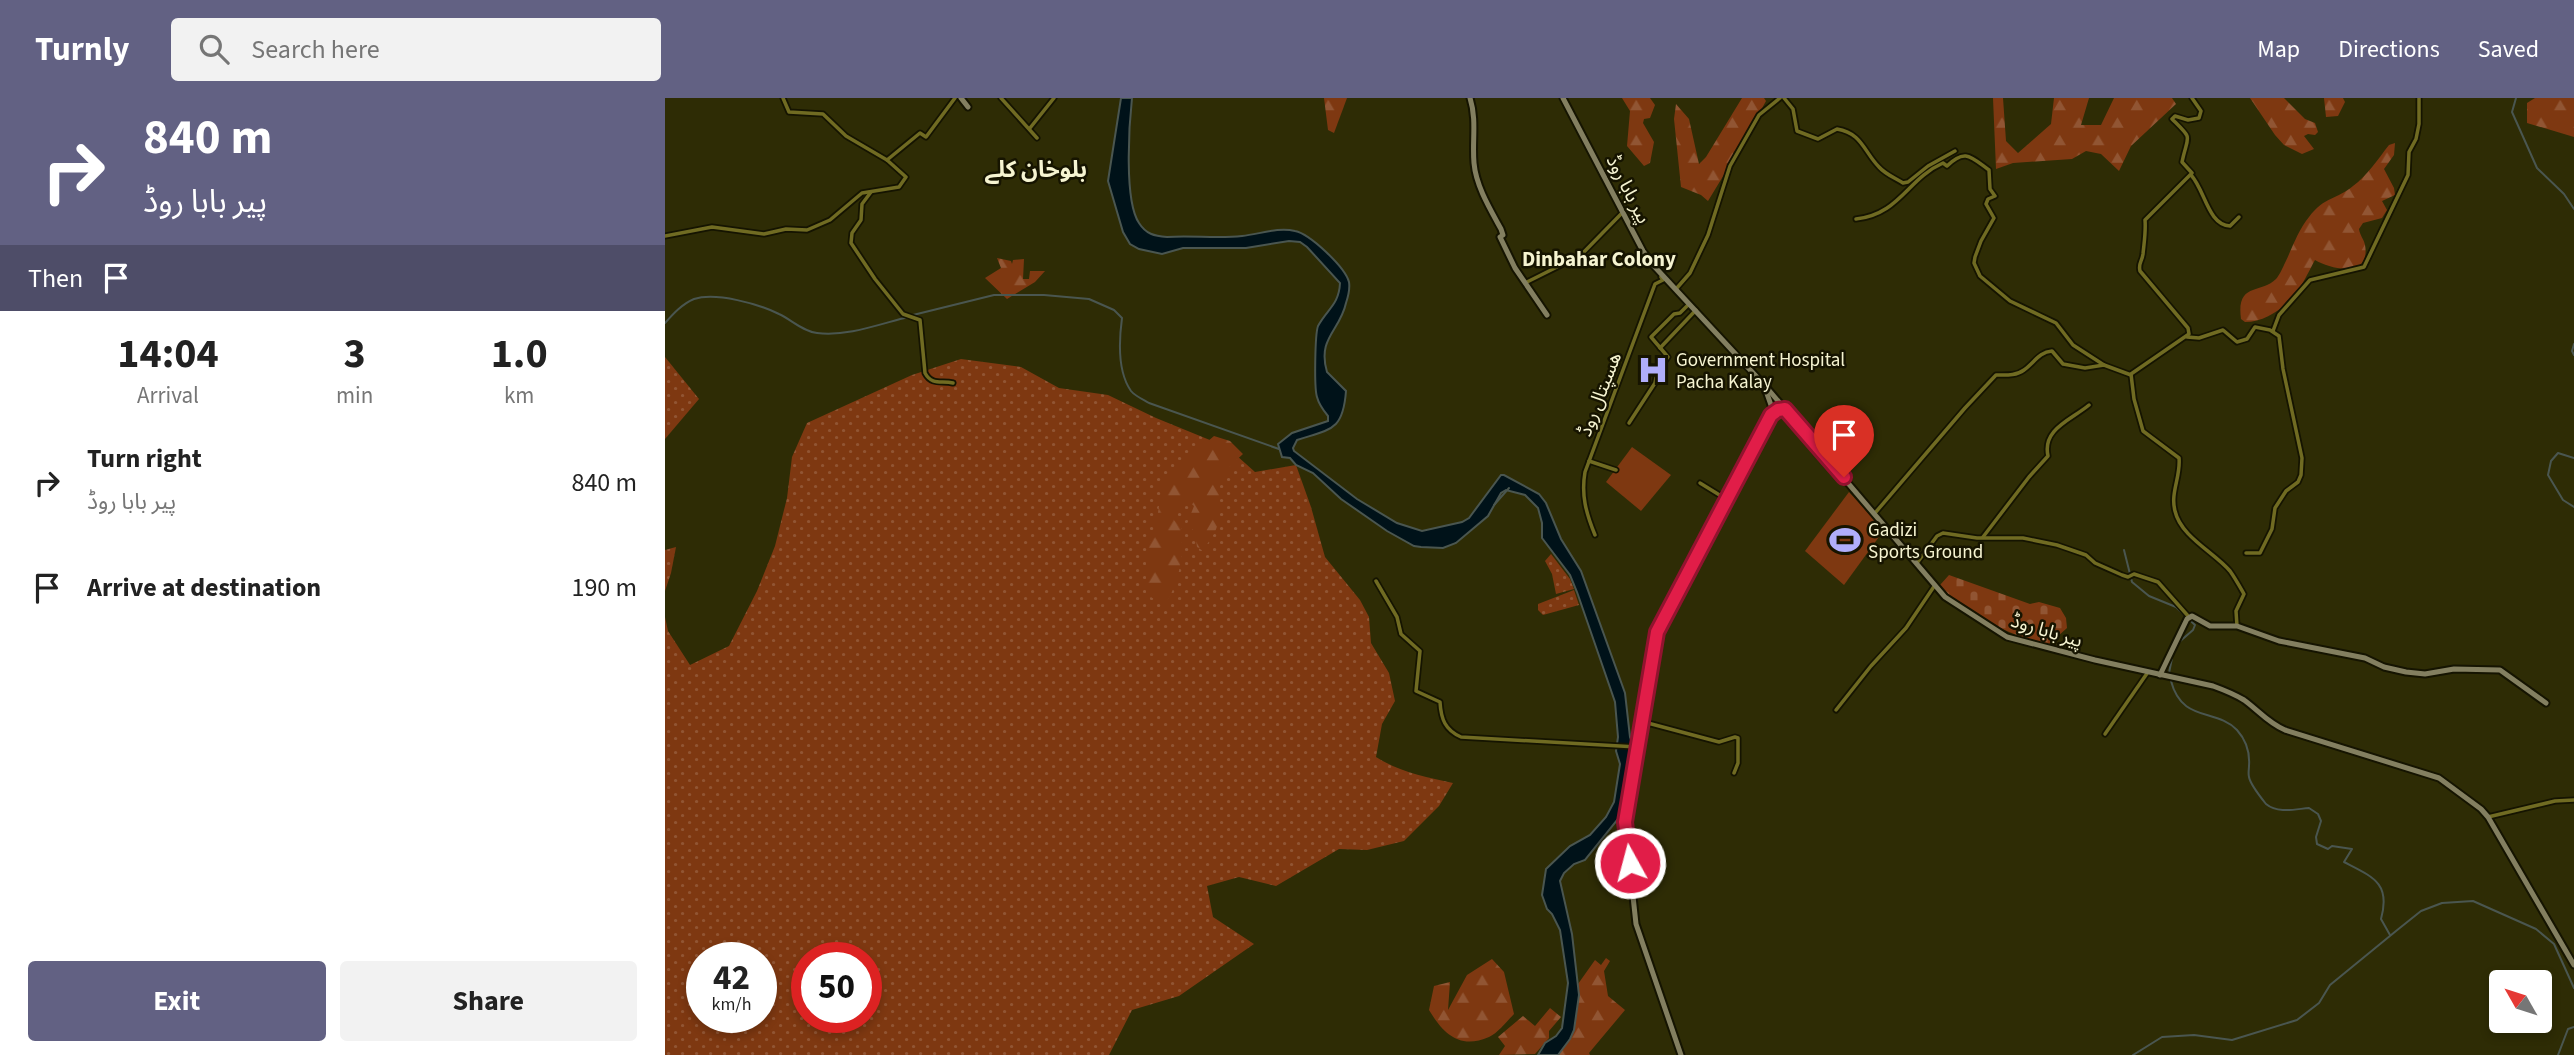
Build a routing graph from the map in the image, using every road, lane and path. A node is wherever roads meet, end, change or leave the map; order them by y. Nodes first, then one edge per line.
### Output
1 (783, 98) edge
2 (958, 98) edge
3 (1001, 98) edge
4 (1054, 98) edge
5 (1470, 98) edge
6 (1563, 98) edge
7 (1782, 98) edge
8 (2192, 98) edge
9 (2420, 98) edge
10 (968, 107) dead end
11 (1030, 128) junction
12 (1037, 138) dead end
13 (1955, 151) dead end
14 (887, 160) junction
15 (2191, 175) junction
16 (873, 190) junction
17 (1623, 212) junction
18 (2239, 217) dead end
19 (1856, 219) dead end
20 (665, 236) edge
21 (1581, 255) dead end
22 (1567, 262) dead end
23 (1659, 271) junction
24 (1525, 283) junction
25 (1676, 289) junction
26 (1689, 304) junction
27 (1696, 310) junction
28 (1680, 313) junction
29 (1547, 315) dead end
30 (1683, 323) junction
31 (2273, 331) junction
32 (2187, 337) junction
33 (1660, 348) junction
34 (2104, 365) junction
35 (2131, 375) junction
36 (953, 383) dead end
37 (1764, 384) junction
38 (2089, 405) dead end
39 (1785, 409) junction
40 (1771, 415) junction
41 (1629, 423) dead end
42 (1589, 461) junction
43 (1616, 470) dead end
44 (1700, 483) dead end
45 (1726, 499) junction
46 (1875, 513) junction
47 (1595, 535) dead end
48 (1983, 537) junction
49 (2246, 552) dead end
50 (1917, 563) junction
51 (1376, 581) dead end
52 (1935, 585) junction
53 (2189, 617) junction
54 (2237, 626) junction
55 (2148, 672) junction
56 (2160, 675) junction
57 (2546, 703) dead end
58 (1836, 710) dead end
59 (1644, 722) junction
60 (2105, 734) dead end
61 (1639, 747) junction
62 (1734, 773) dead end
63 (2574, 800) edge
64 (2488, 817) junction
65 (2574, 965) edge
66 (1681, 1055) edge

1 - 14 street
2 - 10 main road
2 - 14 street
3 - 11 street
4 - 11 street
5 - 24 main road
6 - 17 main road, پیر بابا روڈ
7 - 13 street
7 - 25 street
8 - 15 street
9 - 31 street
11 - 12 street
14 - 16 street
15 - 18 street
15 - 32 street
16 - 20 street
16 - 36 street
17 - 21 street
17 - 23 main road, پیر بابا روڈ
19 - 34 street
22 - 24 street
23 - 25 main road, پیر بابا روڈ
23 - 42 street, ھسپتال روڈ
24 - 29 main road
25 - 26 main road, پیر بابا روڈ
26 - 27 main road, پیر بابا روڈ
26 - 28 street
27 - 30 street
27 - 37 main road, پیر بابا روڈ
28 - 30 street
28 - 33 street
30 - 33 street
31 - 32 street
31 - 49 street
32 - 35 street
33 - 41 street
34 - 35 street
34 - 46 street
35 - 54 street
37 - 39 main road, پیر بابا روڈ
37 - 40 main road
38 - 48 street
39 - 40 main road
39 - 46 main road, پیر بابا روڈ
40 - 45 main road
42 - 43 street
42 - 47 street, ھسپتال روڈ
44 - 45 street
45 - 59 main road
46 - 50 main road, پیر بابا روڈ
48 - 50 street
48 - 53 street
50 - 52 main road, پیر بابا روڈ
51 - 61 street
52 - 55 main road, پیر بابا روڈ
52 - 58 street
53 - 54 main road
53 - 56 main road
54 - 57 main road
55 - 56 main road, پیر بابا روڈ
55 - 60 street
56 - 64 main road, پیر بابا روڈ
59 - 61 main road
59 - 62 street
61 - 66 main road
63 - 64 street
64 - 65 main road, پیر بابا روڈ

